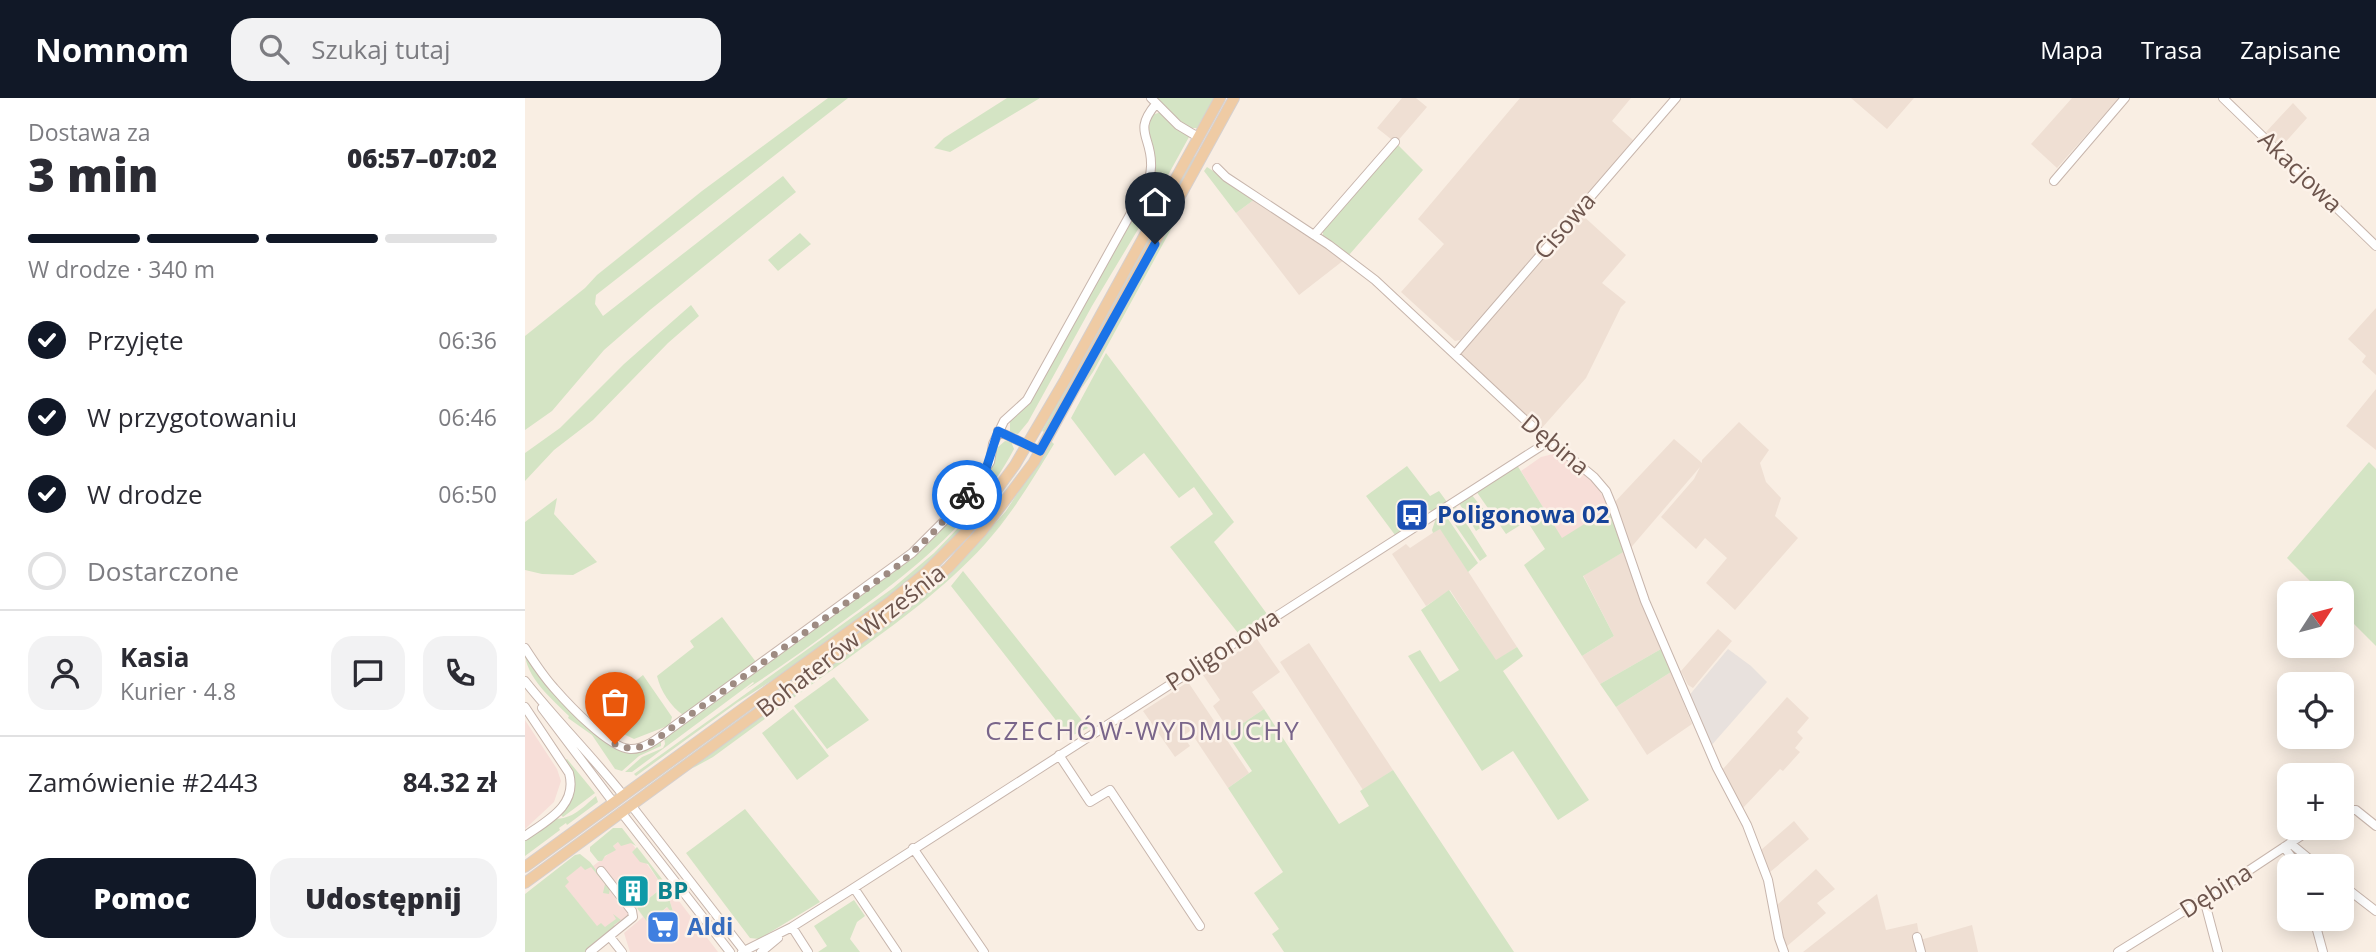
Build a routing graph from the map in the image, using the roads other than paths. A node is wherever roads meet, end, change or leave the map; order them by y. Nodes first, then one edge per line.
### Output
1 (1220, 98) edge
2 (1234, 98) edge
3 (1676, 98) edge
4 (2125, 98) edge
5 (2223, 98) edge
6 (1154, 101) edge
7 (1198, 137) junction
8 (1395, 142) dead end
9 (1217, 168) dead end
10 (2054, 181) dead end
11 (1314, 235) junction
12 (2376, 246) edge
13 (1455, 354) junction
14 (998, 431) junction
15 (1541, 435) junction
16 (1549, 441) junction
17 (1028, 444) junction
18 (1538, 446) junction
19 (1040, 451) junction
20 (525, 648) edge
21 (525, 681) edge
22 (525, 707) edge
23 (1059, 755) junction
24 (618, 798) junction
25 (631, 805) junction
26 (2354, 810) edge
27 (621, 812) junction
28 (2376, 825) edge
29 (525, 836) edge
30 (2295, 840) edge
31 (2287, 845) junction
32 (913, 848) junction
33 (2292, 854) edge
34 (2300, 854) edge
35 (525, 867) edge
36 (601, 871) dead end
37 (525, 883) edge
38 (854, 887) junction
39 (2354, 894) edge
40 (2204, 899) junction
41 (2376, 911) edge
42 (1201, 926) dead end
43 (792, 927) junction
44 (2317, 931) edge
45 (610, 937) junction
46 (1917, 937) dead end
47 (2129, 949) edge
48 (744, 951) edge
49 (590, 952) edge
50 (622, 952) edge
51 (730, 952) edge
52 (761, 952) edge
53 (808, 952) edge
54 (897, 952) edge
55 (984, 952) edge
56 (1784, 952) edge
57 (1921, 952) edge
58 (2117, 952) edge
59 (2218, 952) edge
60 (2323, 952) edge

1 - 7 main road, Bohaterów Września
2 - 19 main road, Bohaterów Września
3 - 13 street, Cisowa
4 - 10 street
5 - 12 street, Akacjowa
6 - 7 street
6 - 14 street
7 - 17 main road, Bohaterów Września
8 - 11 street
9 - 11 street, Dębina
11 - 13 street, Dębina
13 - 15 street, Dębina
14 - 17 street
14 - 20 street
15 - 16 street, Dębina
15 - 18 street
16 - 18 street, Poligonowa
16 - 56 street, Dębina
17 - 19 street
17 - 24 main road, Bohaterów Września
18 - 23 street, Poligonowa
19 - 25 main road, Bohaterów Września
21 - 24 street
22 - 29 street
23 - 32 street, Poligonowa
23 - 42 street
24 - 25 main road
24 - 27 main road
24 - 35 main road, Bohaterów Września
25 - 27 main road, Bohaterów Września
25 - 48 street
26 - 28 street
27 - 37 main road, Bohaterów Września
27 - 51 street
30 - 31 street, Dębina
31 - 33 street
31 - 34 street
31 - 40 street, Dębina
32 - 38 street, Poligonowa
32 - 55 street
36 - 45 street
38 - 43 street, Poligonowa
38 - 54 street
39 - 41 street
40 - 47 street, Dębina
40 - 59 street
43 - 48 street, Poligonowa
43 - 52 street, Poligonowa
43 - 53 street
44 - 60 street
45 - 49 street
45 - 50 street
46 - 57 street
47 - 58 street, Dębina

